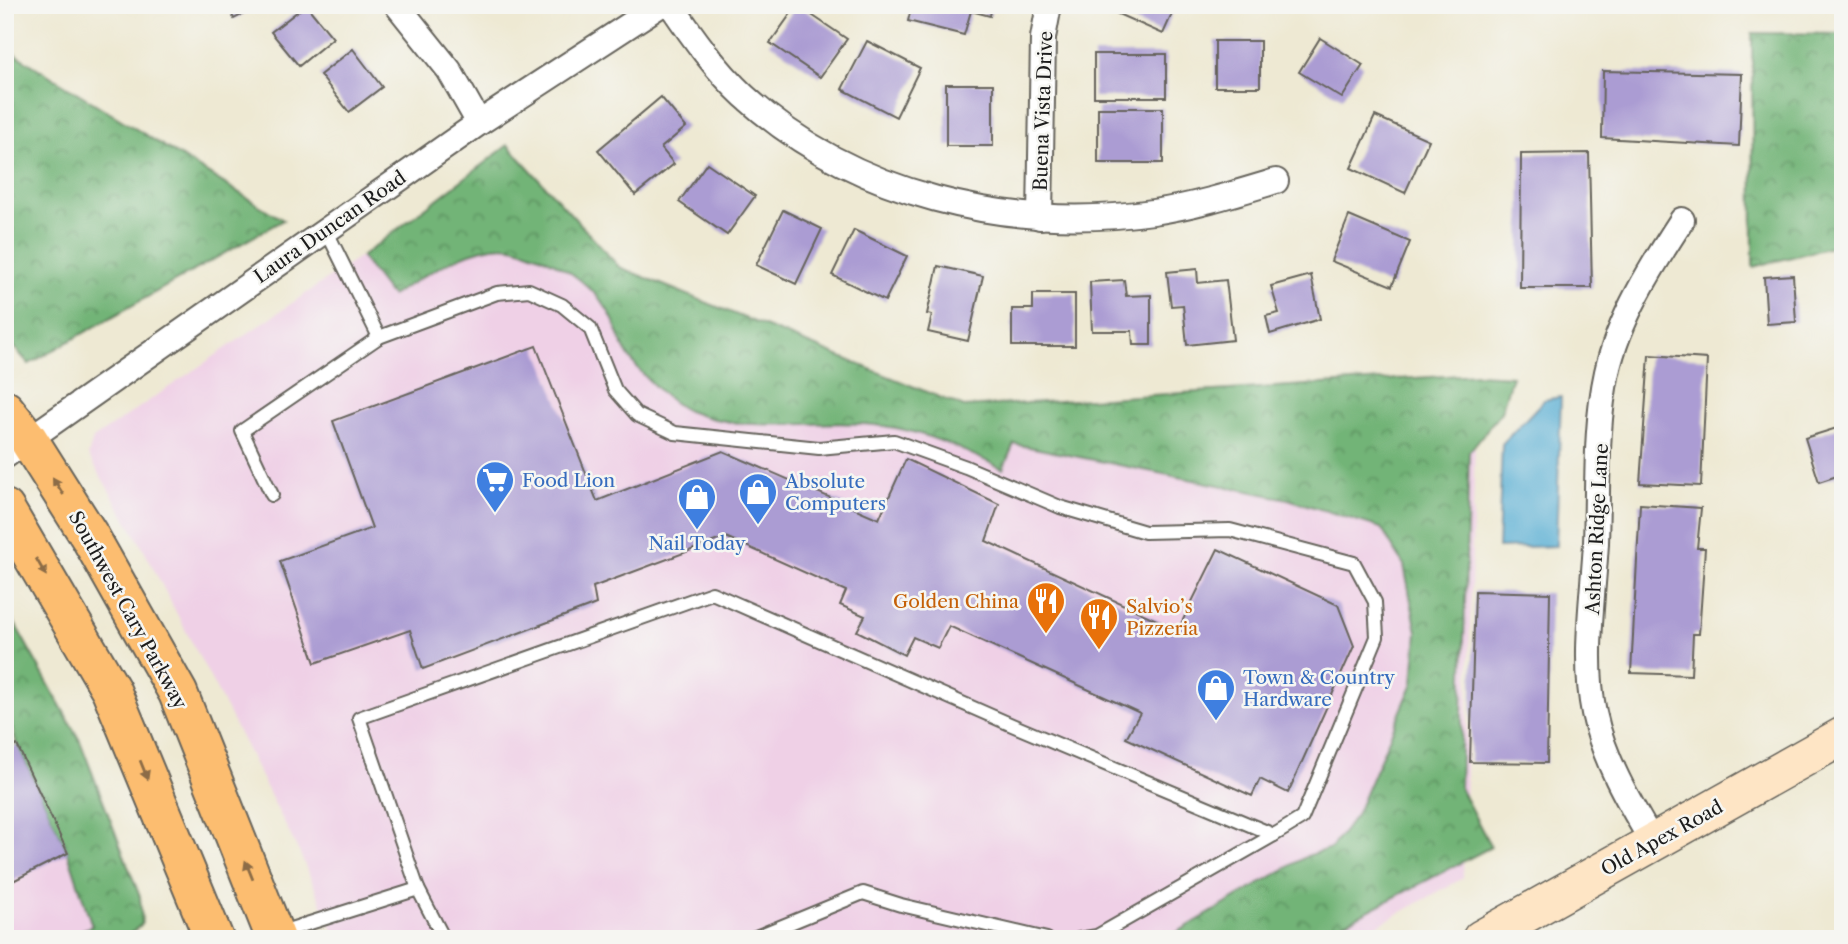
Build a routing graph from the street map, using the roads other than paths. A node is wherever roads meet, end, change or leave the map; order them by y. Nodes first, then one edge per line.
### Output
1 (397, 5) edge
2 (660, 5) edge
3 (671, 5) edge
4 (1049, 5) edge
5 (479, 123) junction
6 (1276, 181) dead end
7 (1040, 217) junction
8 (1682, 220) dead end
9 (326, 230) junction
10 (379, 337) junction
11 (13, 435) edge
12 (272, 495) dead end
13 (5, 509) edge
14 (1843, 736) edge
15 (1274, 835) junction
16 (1653, 843) junction
17 (418, 889) junction
18 (270, 937) edge
19 (1097, 937) edge
20 (214, 939) edge
21 (444, 939) edge
22 (751, 939) edge
23 (1047, 939) edge
24 (1079, 939) edge
25 (1481, 939) edge

1 - 5 street
2 - 5 street, Laura Duncan Road
3 - 7 street
4 - 7 street, Buena Vista Drive
5 - 9 street, Laura Duncan Road
6 - 7 street
8 - 16 street, Ashton Ridge Lane
9 - 10 lane
9 - 11 street, Laura Duncan Road
10 - 12 lane
10 - 15 lane
18 -> 11 main road, Southwest Cary Parkway
13 -> 20 main road
14 - 16 main road, Old Apex Road
15 - 17 lane
15 - 19 lane
16 - 25 main road, Old Apex Road
17 - 18 lane
17 - 21 lane
19 - 24 lane
22 - 23 lane

